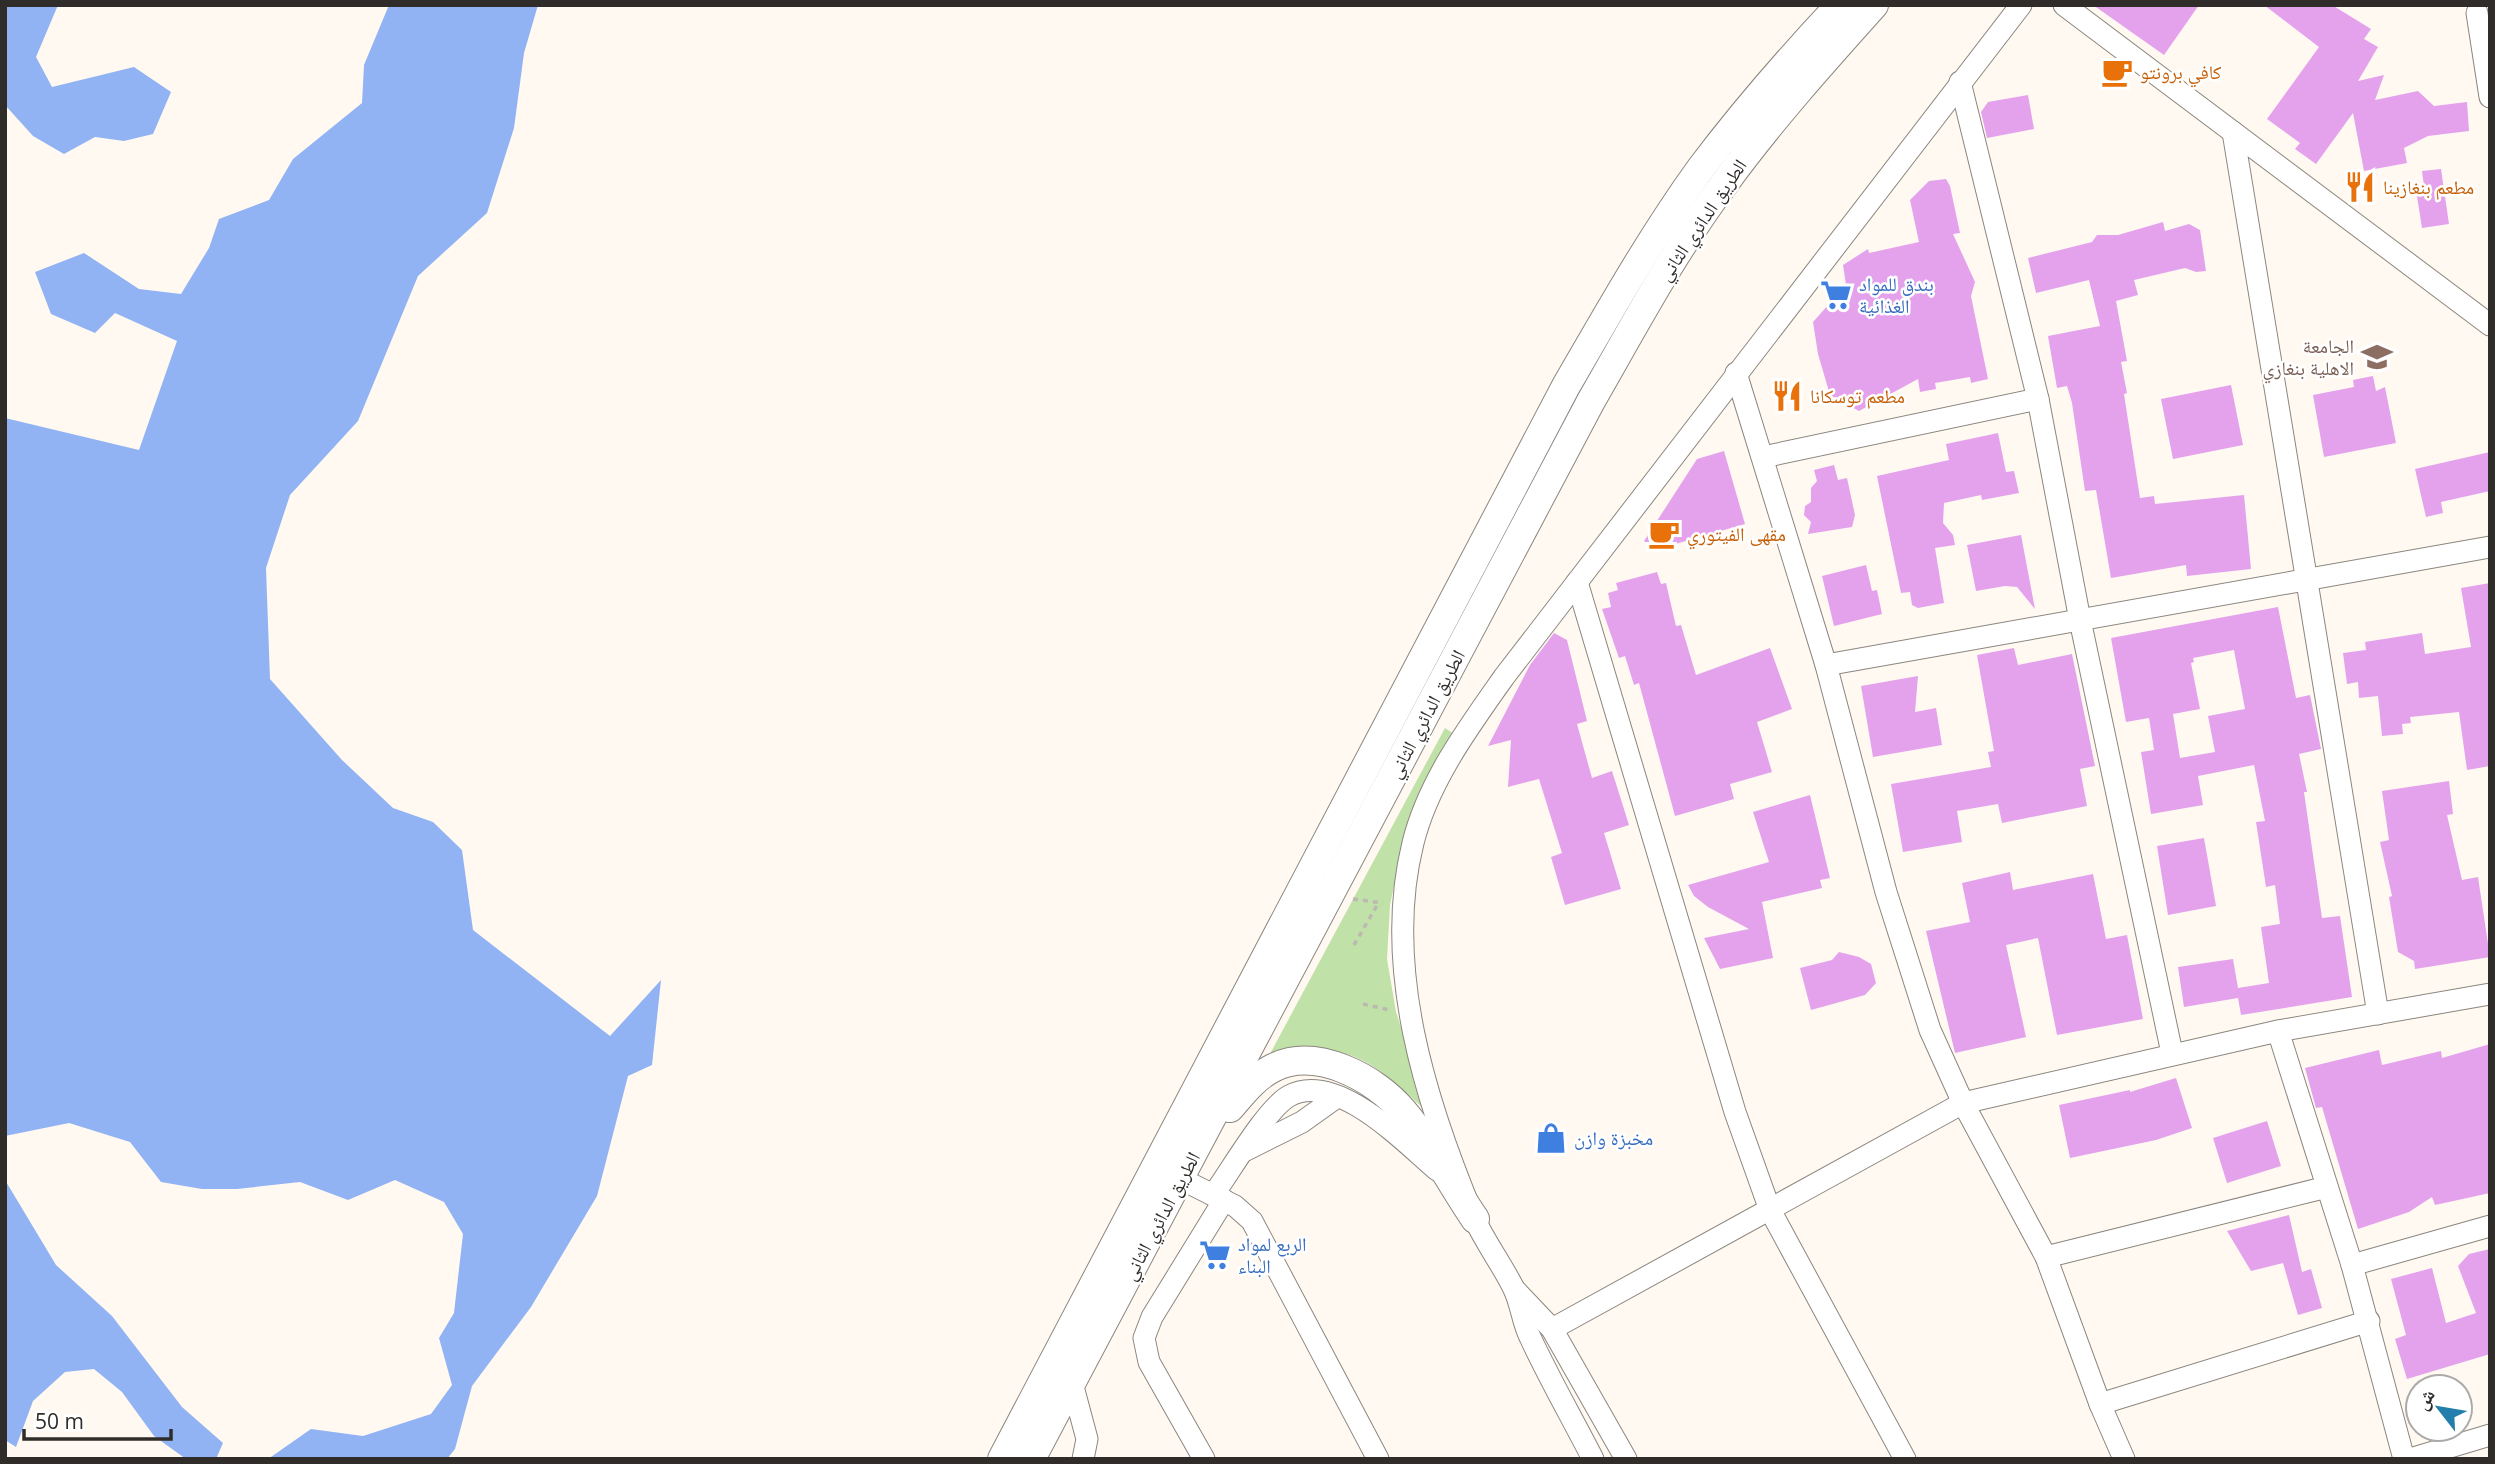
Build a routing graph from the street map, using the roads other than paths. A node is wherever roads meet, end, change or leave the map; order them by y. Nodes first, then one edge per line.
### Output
1 (1840, 5) edge
2 (1874, 5) edge
3 (2021, 5) edge
4 (2064, 5) edge
5 (2476, 11) edge
6 (1960, 82) junction
7 (2490, 97) edge
8 (2233, 132) junction
9 (2490, 325) edge
10 (1736, 373) junction
11 (2038, 399) junction
12 (1763, 457) junction
13 (2490, 547) edge
14 (2306, 579) junction
15 (1577, 582) junction
16 (2080, 620) junction
17 (1826, 665) junction
18 (1353, 793) junction
19 (1377, 807) junction
20 (2490, 994) edge
21 (2378, 1014) junction
22 (2278, 1031) junction
23 (2172, 1053) junction
24 (1337, 1097) junction
25 (1963, 1103) junction
26 (1197, 1149) junction
27 (1244, 1151) junction
28 (1445, 1177) junction
29 (1181, 1179) junction
30 (2327, 1188) junction
31 (1219, 1198) junction
32 (1770, 1210) junction
33 (1475, 1219) junction
34 (2490, 1226) edge
35 (2046, 1257) junction
36 (2352, 1265) junction
37 (1515, 1290) junction
38 (2369, 1321) junction
39 (1552, 1329) junction
40 (1072, 1383) junction
41 (2100, 1404) junction
42 (2490, 1435) edge
43 (1002, 1459) edge
44 (1031, 1459) edge
45 (1083, 1459) edge
46 (1204, 1459) edge
47 (1378, 1459) edge
48 (1594, 1459) edge
49 (1626, 1459) edge
50 (1905, 1459) edge
51 (2124, 1459) edge
52 (2404, 1459) edge
53 (2410, 1459) edge

1 - 18 main road, الطريق الدائري الثاني
2 - 19 main road, الطريق الدائري الثاني
3 - 6 street
4 - 8 street
5 - 7 street
6 - 10 street
6 - 11 street
8 - 9 street
8 - 14 street
10 - 12 street
10 - 15 street
11 - 12 street
11 - 16 street
12 - 17 street
13 - 14 street
14 - 16 street
14 - 21 street
15 - 32 street
15 - 33 street
16 - 17 street
16 - 23 street
17 - 25 street
18 - 19 main road
18 - 43 main road, الطريق الدائري الثاني
19 - 26 main road, الطريق الدائري الثاني
20 - 21 street
21 - 22 street
22 - 23 street
22 - 30 street
23 - 25 street
24 - 27 street
24 - 27 street
24 - 28 street
25 - 32 street
25 - 35 street
26 - 28 main road
26 - 29 main road, الطريق الدائري الثاني
27 - 31 street
28 - 33 main road
29 - 31 street
29 - 40 main road, الطريق الدائري الثاني
30 - 35 street
30 - 36 street
31 - 46 street
31 - 47 street
32 - 39 street
32 - 50 street
33 - 37 street
34 - 36 street
35 - 41 street
36 - 38 street
37 - 39 street
37 - 48 street
38 - 41 street
38 - 52 street
39 - 49 street
40 - 44 main road, الطريق الدائري الثاني
40 - 45 street
41 - 51 street
42 - 53 street

